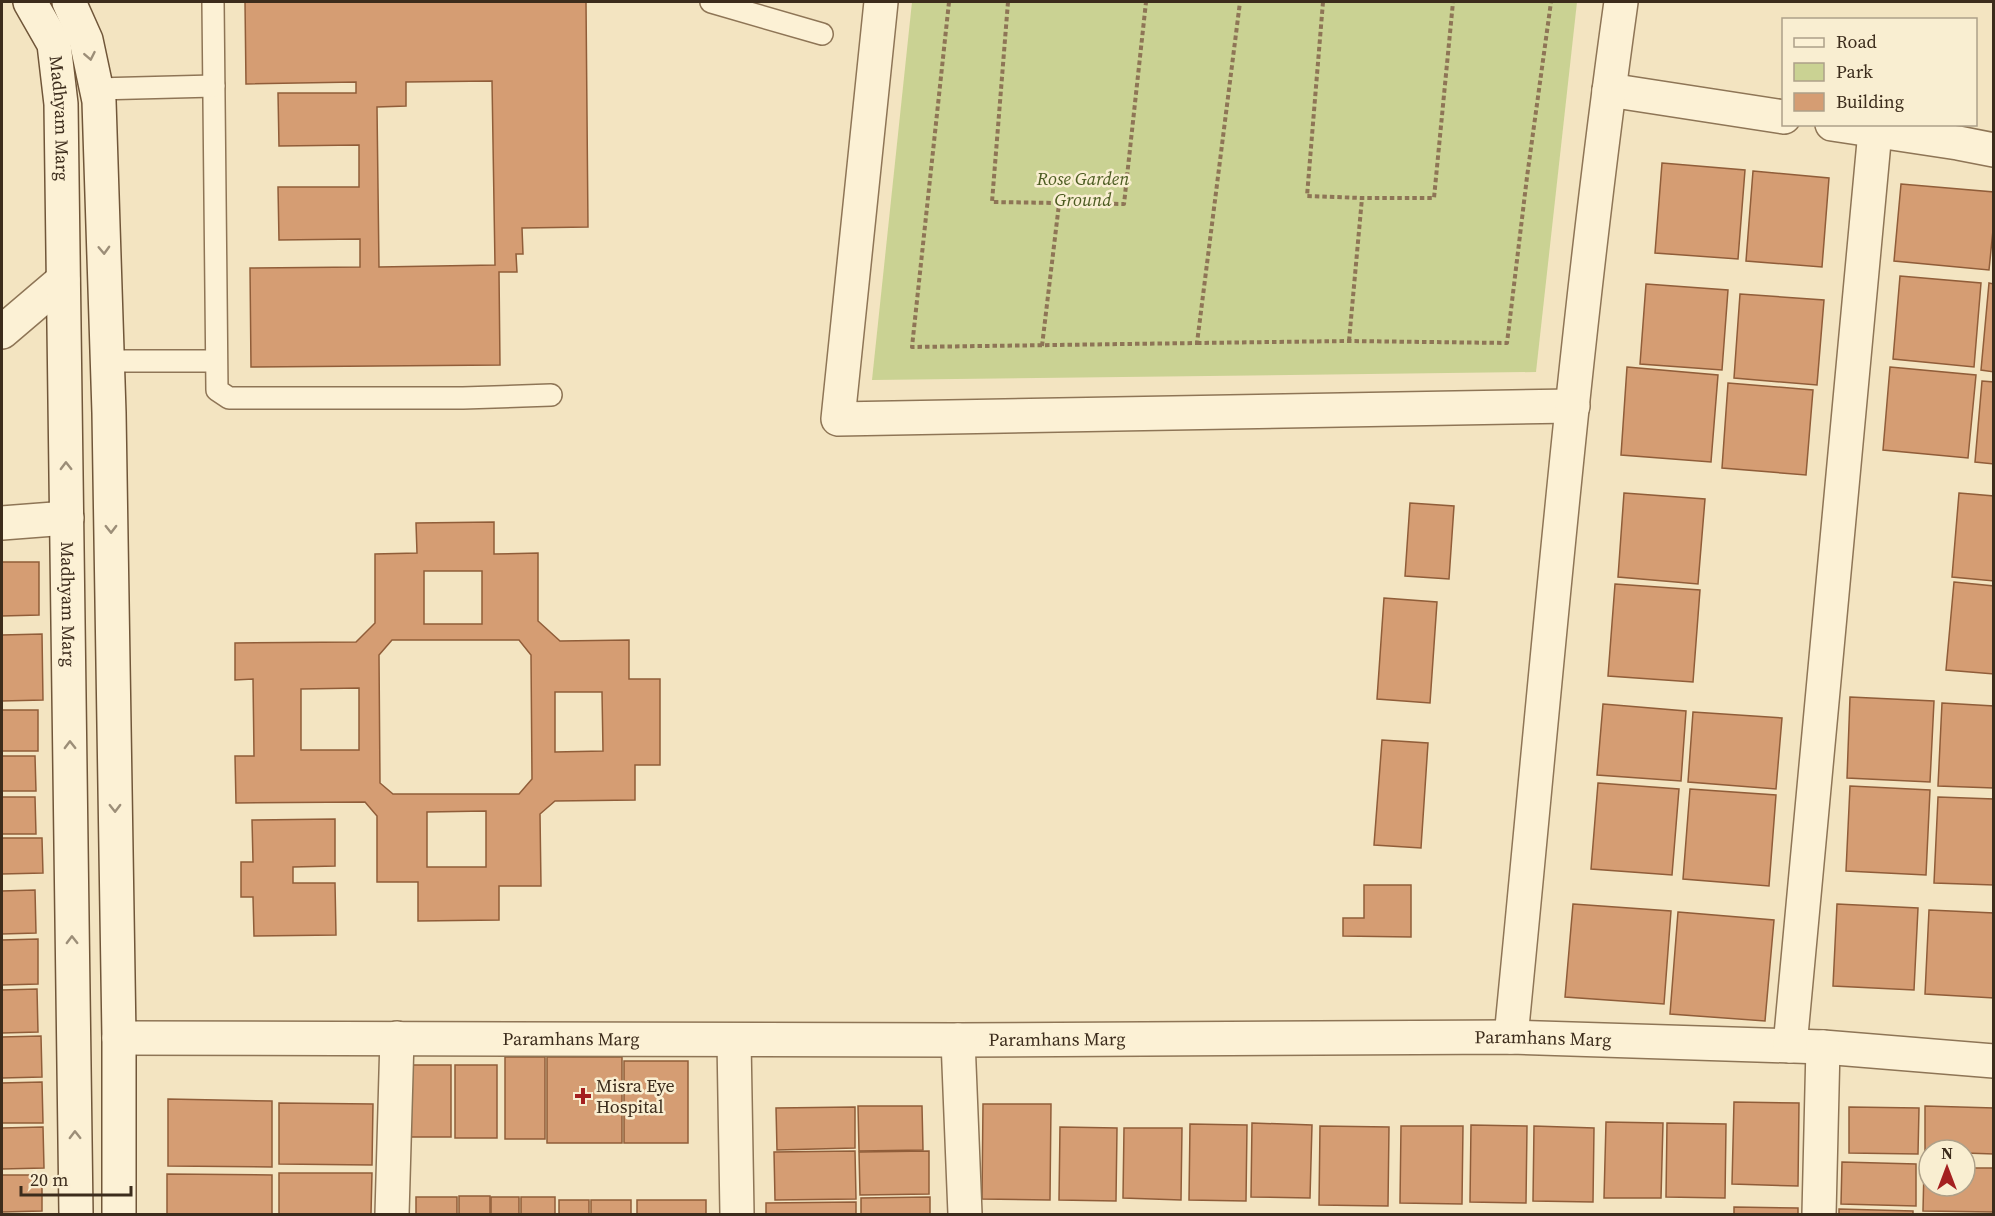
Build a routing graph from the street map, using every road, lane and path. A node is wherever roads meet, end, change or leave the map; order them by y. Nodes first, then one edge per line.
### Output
1 (30, 2) edge
2 (69, 2) edge
3 (213, 2) edge
4 (711, 2) edge
5 (881, 2) edge
6 (949, 2) edge
7 (1008, 2) edge
8 (1146, 2) edge
9 (1240, 2) edge
10 (1323, 2) edge
11 (1453, 2) edge
12 (1551, 2) edge
13 (1621, 2) edge
14 (822, 34) dead end
15 (214, 86) junction
16 (96, 89) junction
17 (1609, 90) junction
18 (1782, 117) edge
19 (1844, 126) edge
20 (1875, 131) junction
21 (1994, 150) edge
22 (1362, 198) junction
23 (1059, 204) junction
24 (63, 280) junction
25 (2, 333) edge
26 (1349, 340) junction
27 (1197, 343) junction
28 (1042, 346) junction
29 (107, 361) junction
30 (216, 361) junction
31 (551, 395) dead end
32 (1573, 406) junction
33 (67, 518) junction
34 (2, 523) edge
35 (1511, 1037) junction
36 (119, 1038) junction
37 (397, 1038) junction
38 (734, 1040) junction
39 (958, 1040) junction
40 (1790, 1046) junction
41 (1823, 1047) junction
42 (1994, 1061) edge
43 (76, 1215) edge
44 (119, 1215) edge
45 (392, 1215) edge
46 (737, 1215) edge
47 (965, 1215) edge
48 (1819, 1215) edge

1 - 24 street, Madhyam Marg
2 -> 16 street, Madhyam Marg
3 - 15 lane
4 - 14 lane
5 - 32 street
6 - 28 path
7 - 23 path
8 - 23 path
9 - 27 path
10 - 22 path
11 - 22 path
12 - 26 path
13 - 17 street
15 - 16 lane
15 - 30 lane
16 -> 29 street, Madhyam Marg
17 - 18 street
17 - 32 street
19 - 20 street
20 - 21 street
20 - 40 street
22 - 26 path
23 - 28 path
24 - 25 street
33 -> 24 street, Madhyam Marg
26 - 27 path
27 - 28 path
29 - 30 lane
29 -> 36 street, Madhyam Marg
30 - 31 lane
32 - 35 street
33 - 34 street
43 -> 33 street, Madhyam Marg
35 - 39 street, Paramhans Marg
35 - 40 street, Paramhans Marg
36 - 37 street, Paramhans Marg
36 - 44 street, Madhyam Marg
37 - 38 street, Paramhans Marg
37 - 45 street
38 - 39 street, Paramhans Marg
38 - 46 street
39 - 47 street
40 - 41 street, Paramhans Marg
41 - 42 street, Paramhans Marg
41 - 48 street

